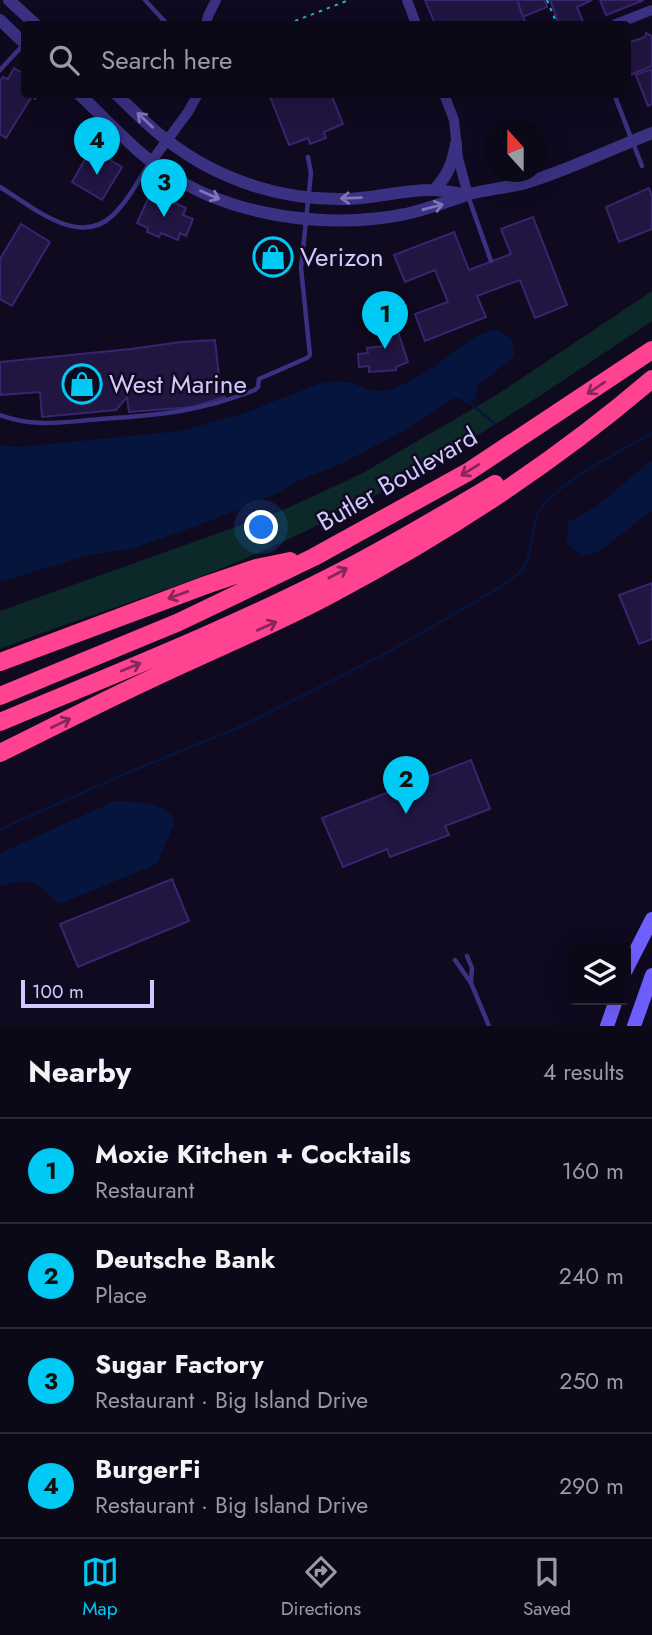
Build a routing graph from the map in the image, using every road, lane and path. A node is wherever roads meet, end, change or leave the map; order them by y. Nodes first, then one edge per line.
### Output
1 (9, 0) edge
2 (145, 0) edge
3 (216, 0) edge
4 (349, 0) edge
5 (407, 0) edge
6 (547, 0) edge
7 (652, 10) edge
8 (0, 20) edge
9 (32, 21) edge
10 (164, 21) edge
11 (207, 21) edge
12 (295, 21) dead end
13 (415, 21) edge
14 (556, 21) edge
15 (624, 21) edge
16 (21, 40) edge
17 (21, 46) edge
18 (0, 70) edge
19 (83, 98) edge
20 (120, 98) edge
21 (196, 98) edge
22 (446, 98) edge
23 (616, 98) edge
24 (652, 133) edge
25 (166, 140) junction
26 (632, 141) junction
27 (456, 144) junction
28 (308, 158) dead end
29 (151, 162) junction
30 (642, 166) dead end
31 (0, 187) edge
32 (433, 190) junction
33 (468, 195) junction
34 (308, 197) junction
35 (306, 217) junction
36 (491, 261) dead end
37 (652, 350) edge
38 (652, 379) edge
39 (0, 415) edge
40 (314, 557) junction
41 (0, 662) edge
42 (0, 696) edge
43 (0, 722) edge
44 (0, 753) edge
45 (652, 919) edge
46 (467, 956) dead end
47 (455, 960) dead end
48 (631, 960) edge
49 (652, 975) edge
50 (471, 983) junction
51 (614, 1005) edge
52 (489, 1026) edge
53 (607, 1026) edge
54 (634, 1026) edge

1 - 9 street
2 - 10 lane
3 - 11 street
4 - 12 path
5 - 13 street
6 - 14 path
7 - 15 street
8 - 16 street
17 - 18 lane
19 - 29 street
25 -> 20 street
21 - 25 street
22 - 27 street
23 - 26 lane
24 - 26 street
25 - 29 street
25 - 34 street
26 - 30 lane
26 - 33 street
27 - 32 street
27 - 33 street
28 - 34 lane
29 - 31 lane
29 -> 35 street
32 - 33 street
32 -> 34 street
35 -> 33 street
33 - 36 lane
34 - 35 lane
35 - 39 lane
37 -> 40 highway, Butler Boulevard
43 -> 38 highway, Butler Boulevard
44 -> 38 highway
40 -> 41 highway
40 - 42 highway, Butler Boulevard
45 - 48 main road
46 - 50 lane
47 - 50 lane
49 - 54 main road
50 - 52 lane
51 - 53 main road

